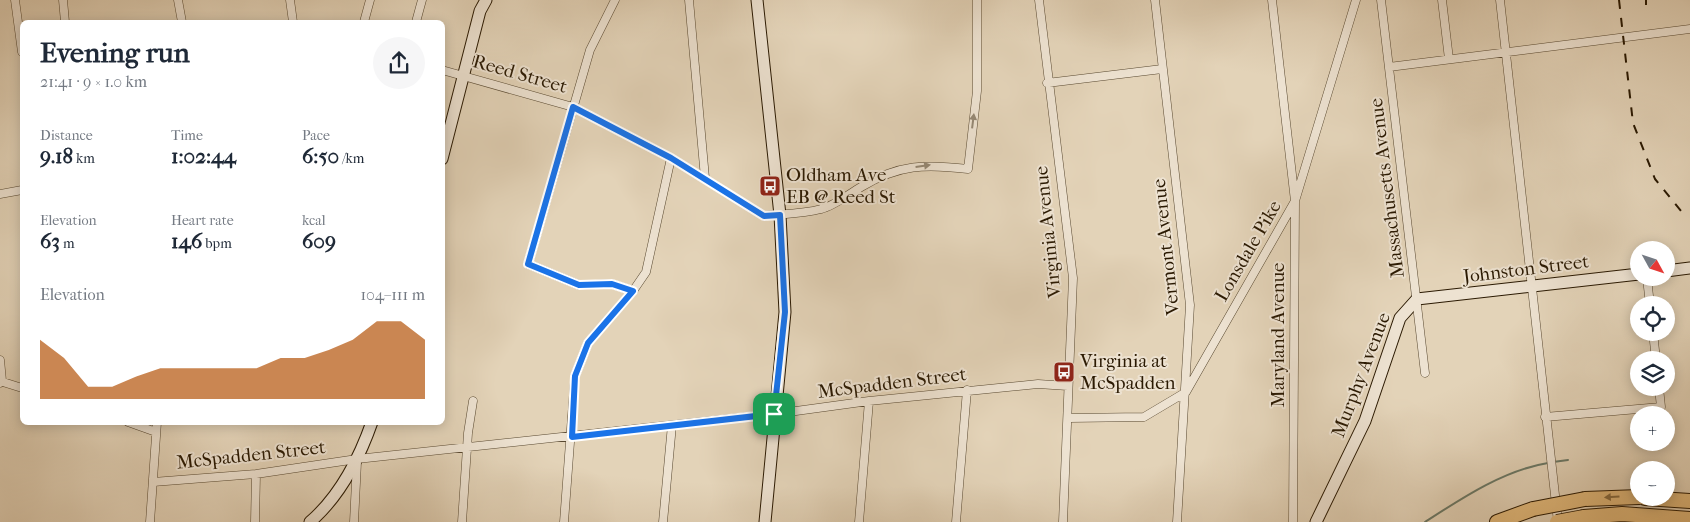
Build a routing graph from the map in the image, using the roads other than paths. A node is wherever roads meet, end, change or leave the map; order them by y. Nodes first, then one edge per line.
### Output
1 (15, 0) edge
2 (63, 0) edge
3 (178, 0) edge
4 (290, 0) edge
5 (370, 0) edge
6 (422, 0) edge
7 (486, 0) edge
8 (615, 0) edge
9 (689, 0) edge
10 (757, 0) edge
11 (977, 0) edge
12 (1039, 0) edge
13 (1155, 0) edge
14 (1272, 0) edge
15 (1356, 0) edge
16 (1381, 0) edge
17 (1442, 0) edge
18 (1500, 0) edge
19 (65, 20) edge
20 (182, 20) edge
21 (293, 20) edge
22 (365, 20) edge
23 (417, 20) edge
24 (1690, 29) edge
25 (20, 37) edge
26 (1506, 53) junction
27 (1449, 59) junction
28 (1389, 67) junction
29 (1162, 69) junction
30 (445, 71) edge
31 (465, 75) junction
32 (1047, 83) junction
33 (573, 107) junction
34 (445, 148) edge
35 (671, 158) junction
36 (705, 178) junction
37 (20, 190) edge
38 (0, 194) edge
39 (1295, 200) junction
40 (780, 215) junction
41 (1690, 268) edge
42 (1675, 270) edge
43 (1630, 275) edge
44 (1531, 286) junction
45 (633, 291) junction
46 (1417, 299) junction
47 (0, 360) edge
48 (1426, 373) dead end
49 (1, 382) edge
50 (1068, 386) junction
51 (20, 387) edge
52 (967, 390) junction
53 (1186, 392) junction
54 (1660, 396) edge
55 (473, 401) dead end
56 (869, 401) junction
57 (774, 414) junction
58 (1545, 417) junction
59 (1069, 418) junction
60 (672, 424) junction
61 (136, 425) edge
62 (157, 425) edge
63 (371, 425) edge
64 (156, 432) junction
65 (572, 437) junction
66 (468, 449) junction
67 (357, 459) junction
68 (256, 474) junction
69 (153, 482) junction
70 (1630, 497) edge
71 (1675, 500) edge
72 (1690, 501) edge
73 (1690, 519) edge
74 (150, 522) edge
75 (255, 522) edge
76 (310, 522) edge
77 (354, 522) edge
78 (462, 522) edge
79 (564, 522) edge
80 (663, 522) edge
81 (765, 522) edge
82 (859, 522) edge
83 (956, 522) edge
84 (1063, 522) edge
85 (1178, 522) edge
86 (1293, 522) edge
87 (1316, 522) edge
88 (1497, 522) edge
89 (1557, 522) edge

1 - 25 street
2 - 19 street
3 - 20 street
4 - 21 street
5 - 22 street
6 - 23 street
7 - 31 street
8 - 33 street
9 - 36 street
10 - 40 street
40 -> 11 street, Reed Street
12 - 32 street, Virginia Avenue
13 - 29 street, Vermont Avenue
14 - 39 street, Maryland Avenue
15 - 39 street, Lonsdale Pike
16 - 28 street, Massachusetts Avenue
17 - 27 street
18 - 26 street
24 - 26 street
26 - 27 street
26 - 44 street
27 - 28 street
28 - 46 street, Massachusetts Avenue
29 - 32 street
29 - 53 street, Vermont Avenue
30 - 31 street, Reed Street
31 - 33 street, Reed Street
31 - 34 street
32 - 50 street, Virginia Avenue
33 - 35 street, Reed Street
33 - 45 street
35 - 36 street, Reed Street
35 - 45 street
36 - 40 street, Reed Street
37 - 38 street
39 - 53 street, Lonsdale Pike
39 - 86 street, Maryland Avenue
40 - 57 street
41 - 42 street
43 - 44 street, Johnston Street
44 - 46 street, Johnston Street
44 - 58 street
45 - 65 street
46 - 48 street, Massachusetts Avenue
46 - 87 street, Murphy Avenue
47 - 49 street
49 - 51 street
50 - 52 street, McSpadden Street
50 - 59 street, Virginia Avenue
52 - 56 street, McSpadden Street
52 - 83 street
53 - 59 street, Lonsdale Pike
53 - 85 street, Vermont Avenue
54 - 58 street
55 - 66 street
56 - 57 street, McSpadden Street
56 - 82 street
57 - 60 street, McSpadden Street
57 - 81 street
58 - 89 street
59 - 84 street, Virginia Avenue
60 - 65 street, McSpadden Street
60 - 80 street
61 - 64 street
62 - 64 street
63 - 67 street
64 - 69 street
65 - 66 street, McSpadden Street
65 - 79 street
66 - 67 street, McSpadden Street
66 - 78 street
67 - 68 street, McSpadden Street
67 - 76 street
67 - 77 street
68 - 69 street, McSpadden Street
68 - 75 street
69 - 74 street
70 -> 88 highway, bridge
71 - 72 highway
73 - 89 highway, bridge

